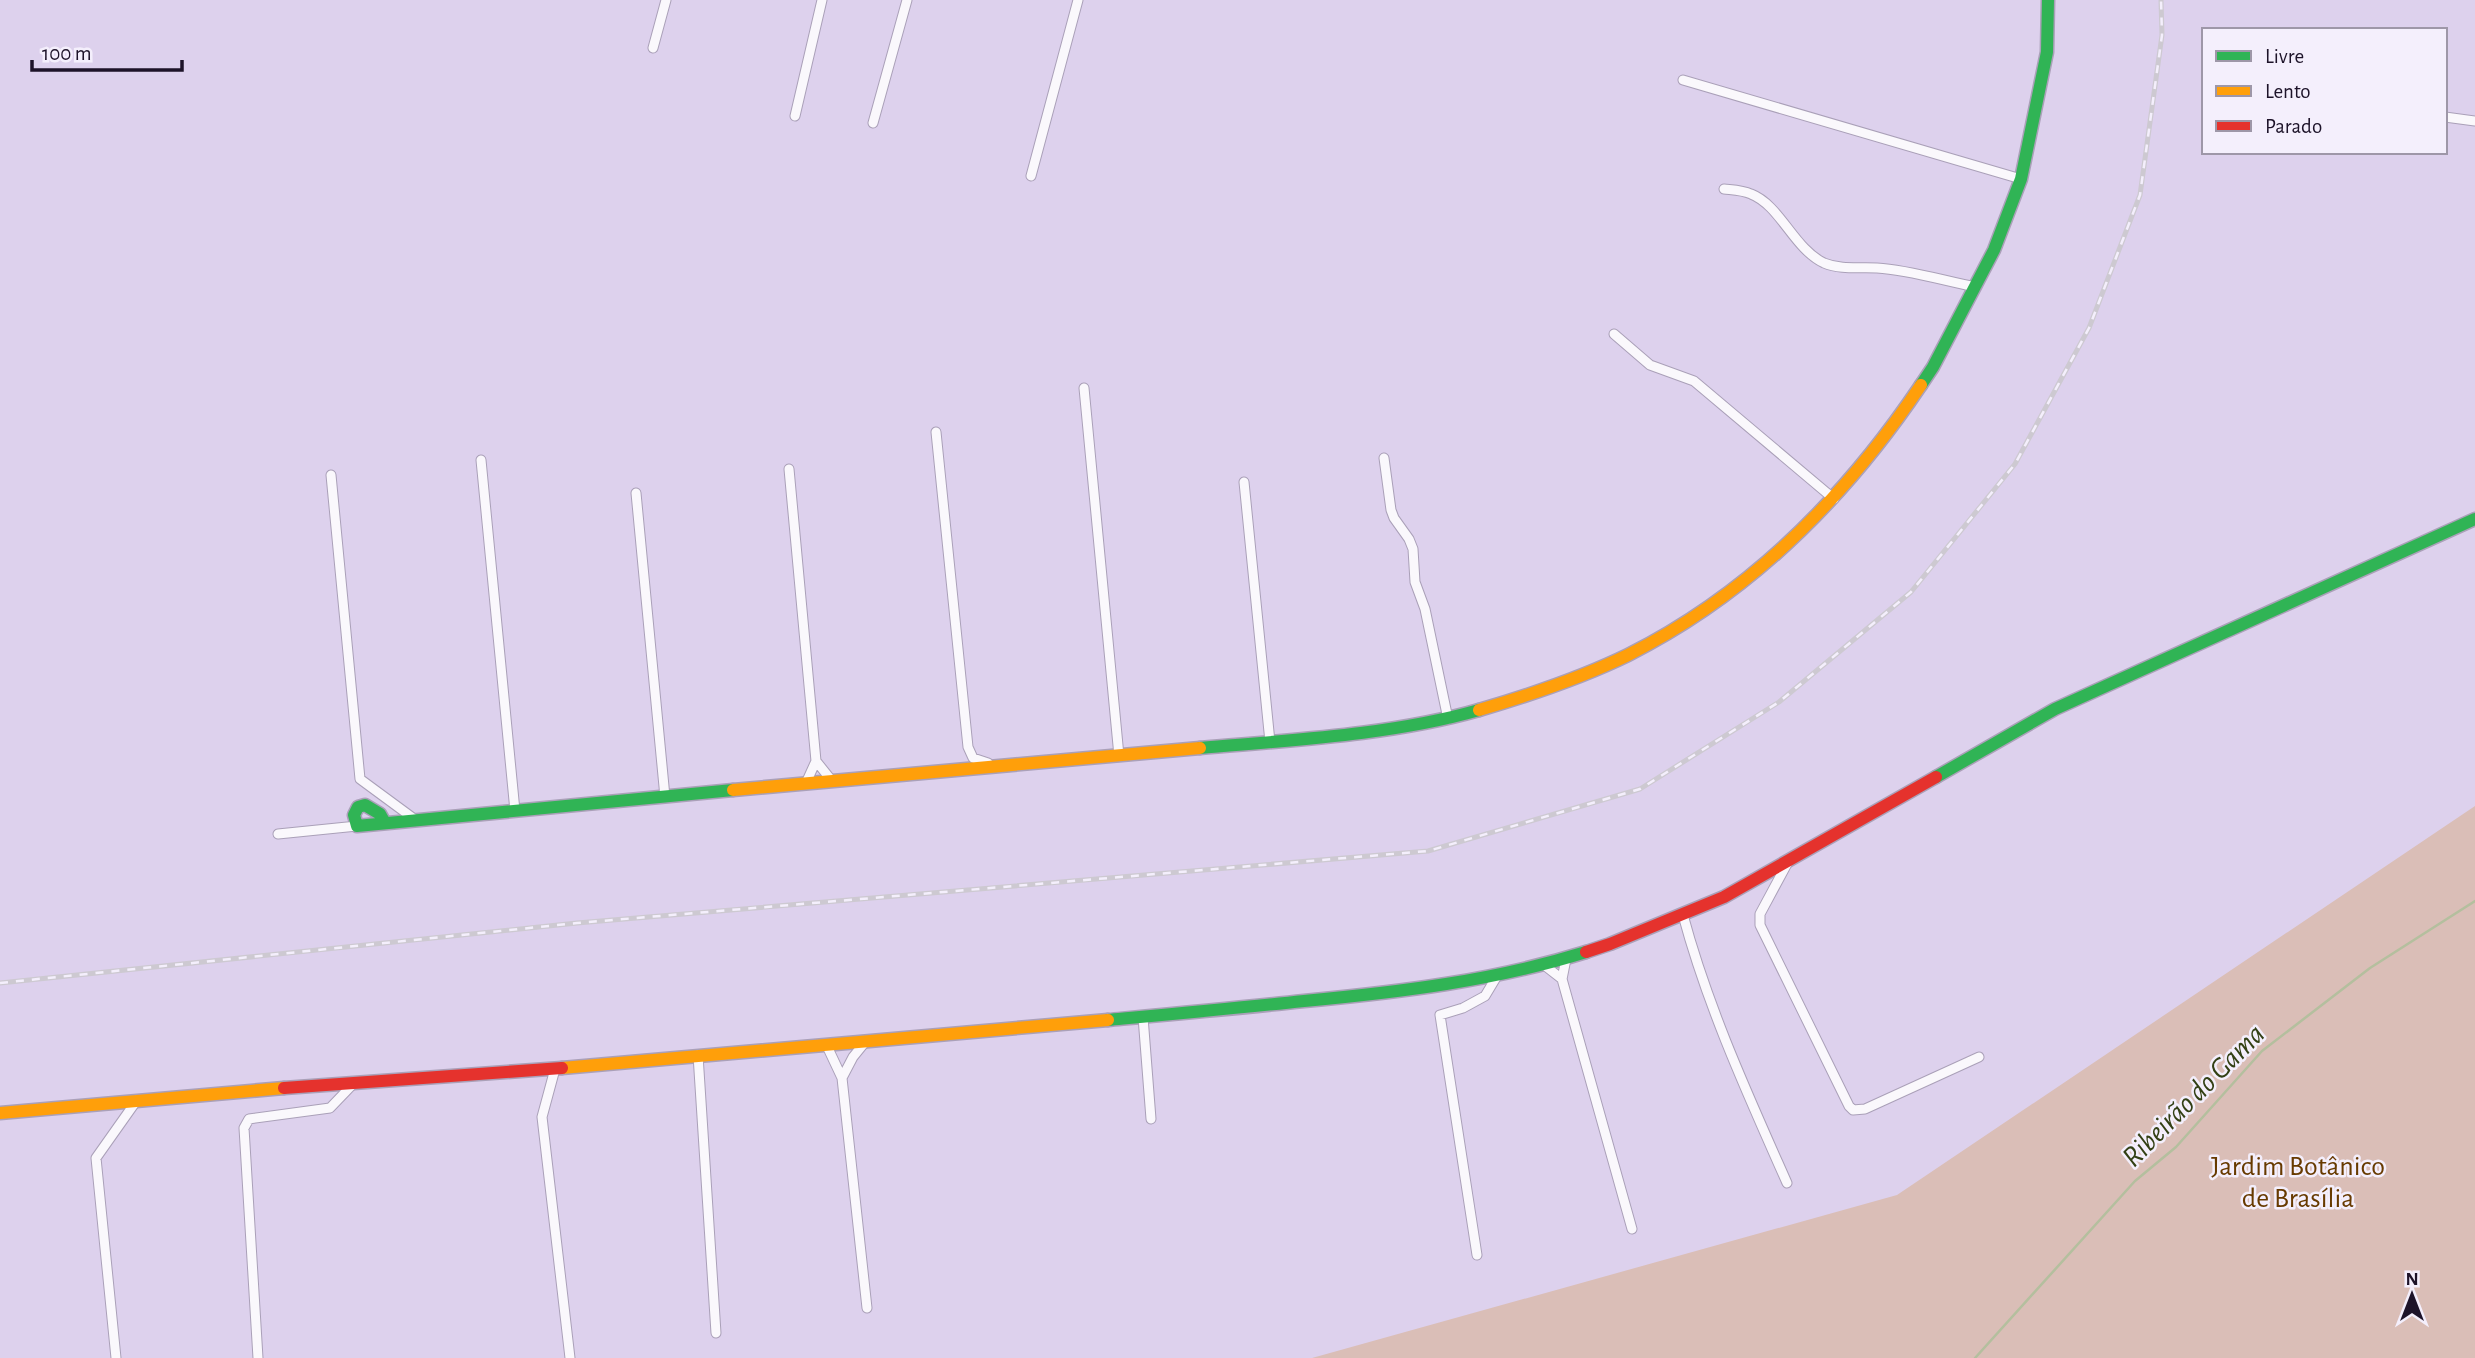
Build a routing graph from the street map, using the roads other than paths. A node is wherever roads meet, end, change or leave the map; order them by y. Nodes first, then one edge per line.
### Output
1 (666, 0) edge
2 (822, 0) edge
3 (907, 0) edge
4 (1078, 0) edge
5 (2048, 0) edge
6 (653, 48) dead end
7 (1683, 80) dead end
8 (795, 116) dead end
9 (2447, 117) edge
10 (2475, 121) edge
11 (873, 123) dead end
12 (1031, 176) dead end
13 (2021, 179) junction
14 (1724, 190) dead end
15 (1976, 287) junction
16 (1614, 334) dead end
17 (1084, 388) dead end
18 (936, 432) dead end
19 (1384, 458) dead end
20 (481, 460) dead end
21 (789, 469) dead end
22 (331, 475) dead end
23 (1244, 482) dead end
24 (635, 493) dead end
25 (1834, 499) junction
26 (2475, 519) edge
27 (1448, 719) junction
28 (1270, 742) junction
29 (1119, 756) junction
30 (816, 761) junction
31 (1003, 765) junction
32 (832, 781) junction
33 (806, 783) junction
34 (665, 797) junction
35 (515, 811) junction
36 (417, 821) junction
37 (385, 823) junction
38 (358, 826) junction
39 (278, 834) dead end
40 (1788, 862) junction
41 (1683, 915) junction
42 (1566, 959) junction
43 (1544, 965) junction
44 (1497, 976) junction
45 (1562, 979) junction
46 (1143, 1017) junction
47 (866, 1041) junction
48 (826, 1044) junction
49 (698, 1055) junction
50 (1979, 1056) dead end
51 (555, 1069) junction
52 (842, 1079) junction
53 (355, 1082) junction
54 (138, 1100) junction
55 (0, 1113) edge
56 (1151, 1119) dead end
57 (1787, 1183) dead end
58 (1632, 1229) dead end
59 (1477, 1255) dead end
60 (867, 1308) dead end
61 (716, 1333) dead end
62 (116, 1358) edge
63 (258, 1358) edge
64 (570, 1358) edge

1 - 6 street
2 - 8 street
3 - 11 street
4 - 12 street
5 - 13 street
7 - 13 street
9 - 10 street
13 - 15 street
14 - 15 street
15 - 25 street
16 - 25 street
17 - 29 street
18 - 31 street
19 - 27 street
20 - 35 street
21 - 30 street
22 - 36 street
23 - 28 street
24 - 34 street
25 - 27 street
26 - 40 street
27 - 28 street
28 - 29 street
29 - 31 street
30 - 32 street
30 - 33 street
31 - 32 street
32 - 33 street
33 - 34 street
34 - 35 street
35 - 36 street
36 - 37 street
37 - 38 street
37 - 38 street
38 - 39 street
40 - 41 street
40 - 50 street
41 - 42 street
41 - 57 street
42 - 43 street
42 - 45 street
43 - 44 street
43 - 45 street
44 - 46 street
44 - 59 street
45 - 58 street
46 - 47 street
46 - 56 street
47 - 48 street
47 - 52 street
48 - 49 street
48 - 52 street
49 - 51 street
49 - 61 street
51 - 53 street
51 - 64 street
52 - 60 street
53 - 54 street
53 - 63 street
54 - 55 street
54 - 62 street

